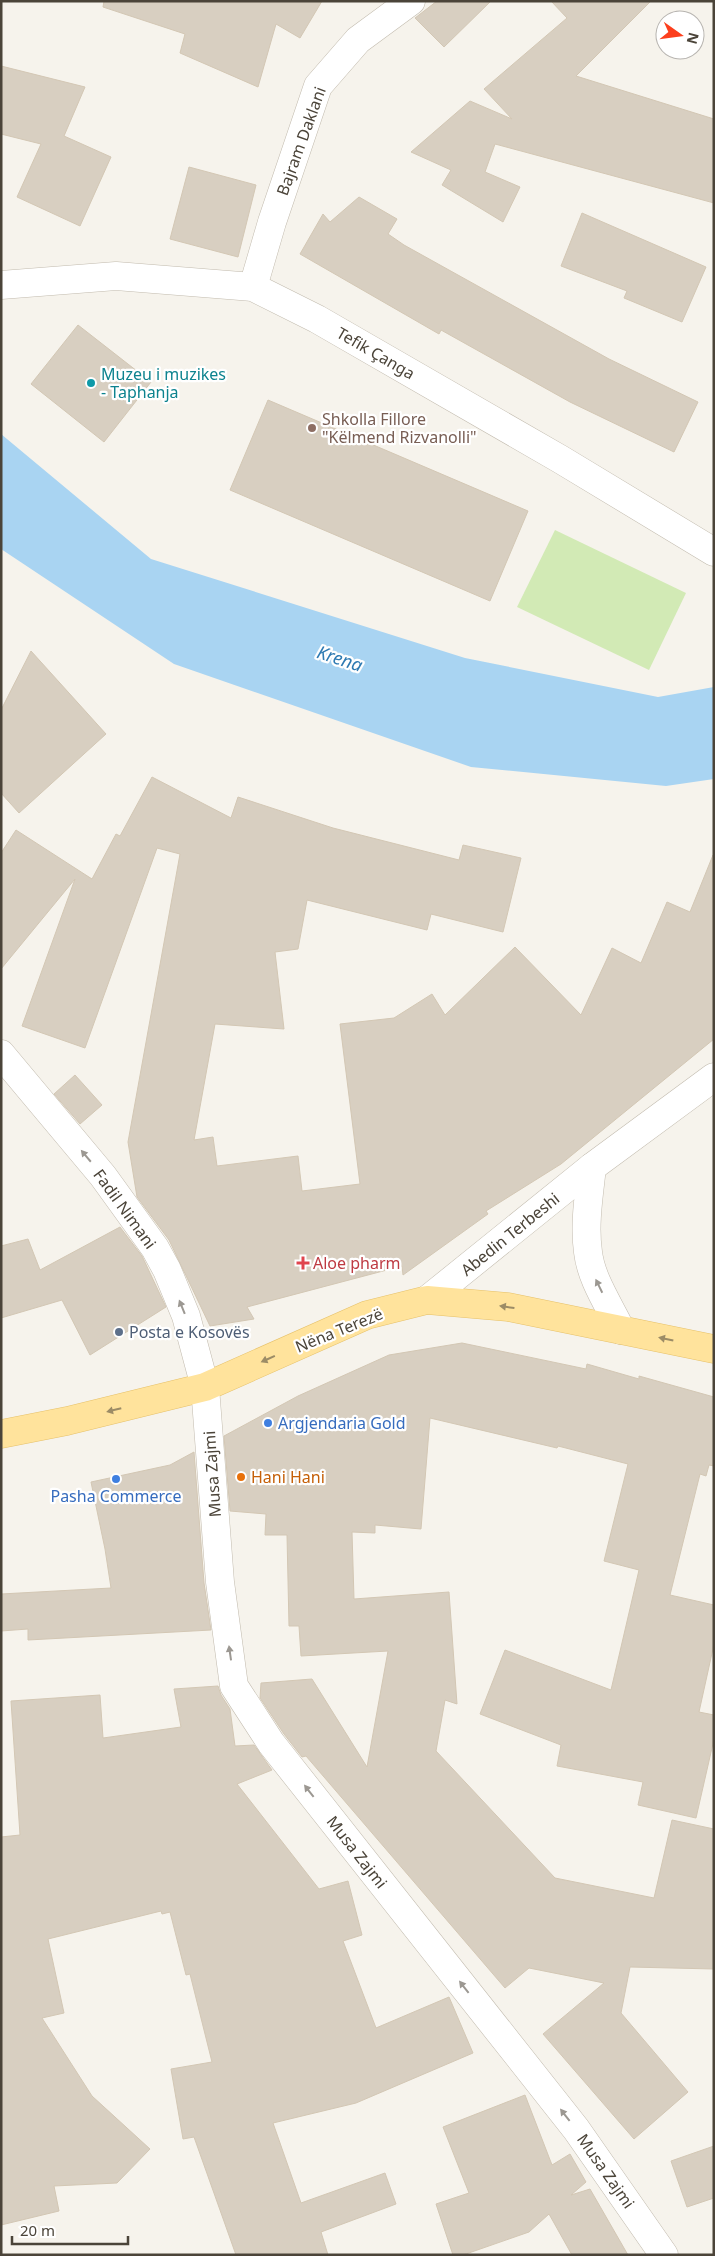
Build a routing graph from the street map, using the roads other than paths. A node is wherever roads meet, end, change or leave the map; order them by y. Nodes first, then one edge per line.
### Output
1 (411, 1) edge
2 (1, 285) edge
3 (253, 287) junction
4 (714, 552) edge
5 (1, 1054) edge
6 (714, 1077) edge
7 (592, 1167) junction
8 (427, 1300) junction
9 (621, 1330) junction
10 (714, 1349) edge
11 (205, 1388) junction
12 (1, 1434) edge
13 (664, 2255) edge

1 - 3 street, Bajram Daklani
2 - 3 street, Tefik Çanga
3 - 4 street, Tefik Çanga
11 -> 5 street, Fadil Nimani
6 - 7 street, Abedin Terbeshi
7 - 8 street, Abedin Terbeshi
9 -> 7 street
9 -> 8 main road, Nëna Terezë
8 -> 11 main road, Nëna Terezë
10 -> 9 main road, Nëna Terezë
11 -> 12 main road, Nëna Terezë
13 -> 11 street, Musa Zajmi

